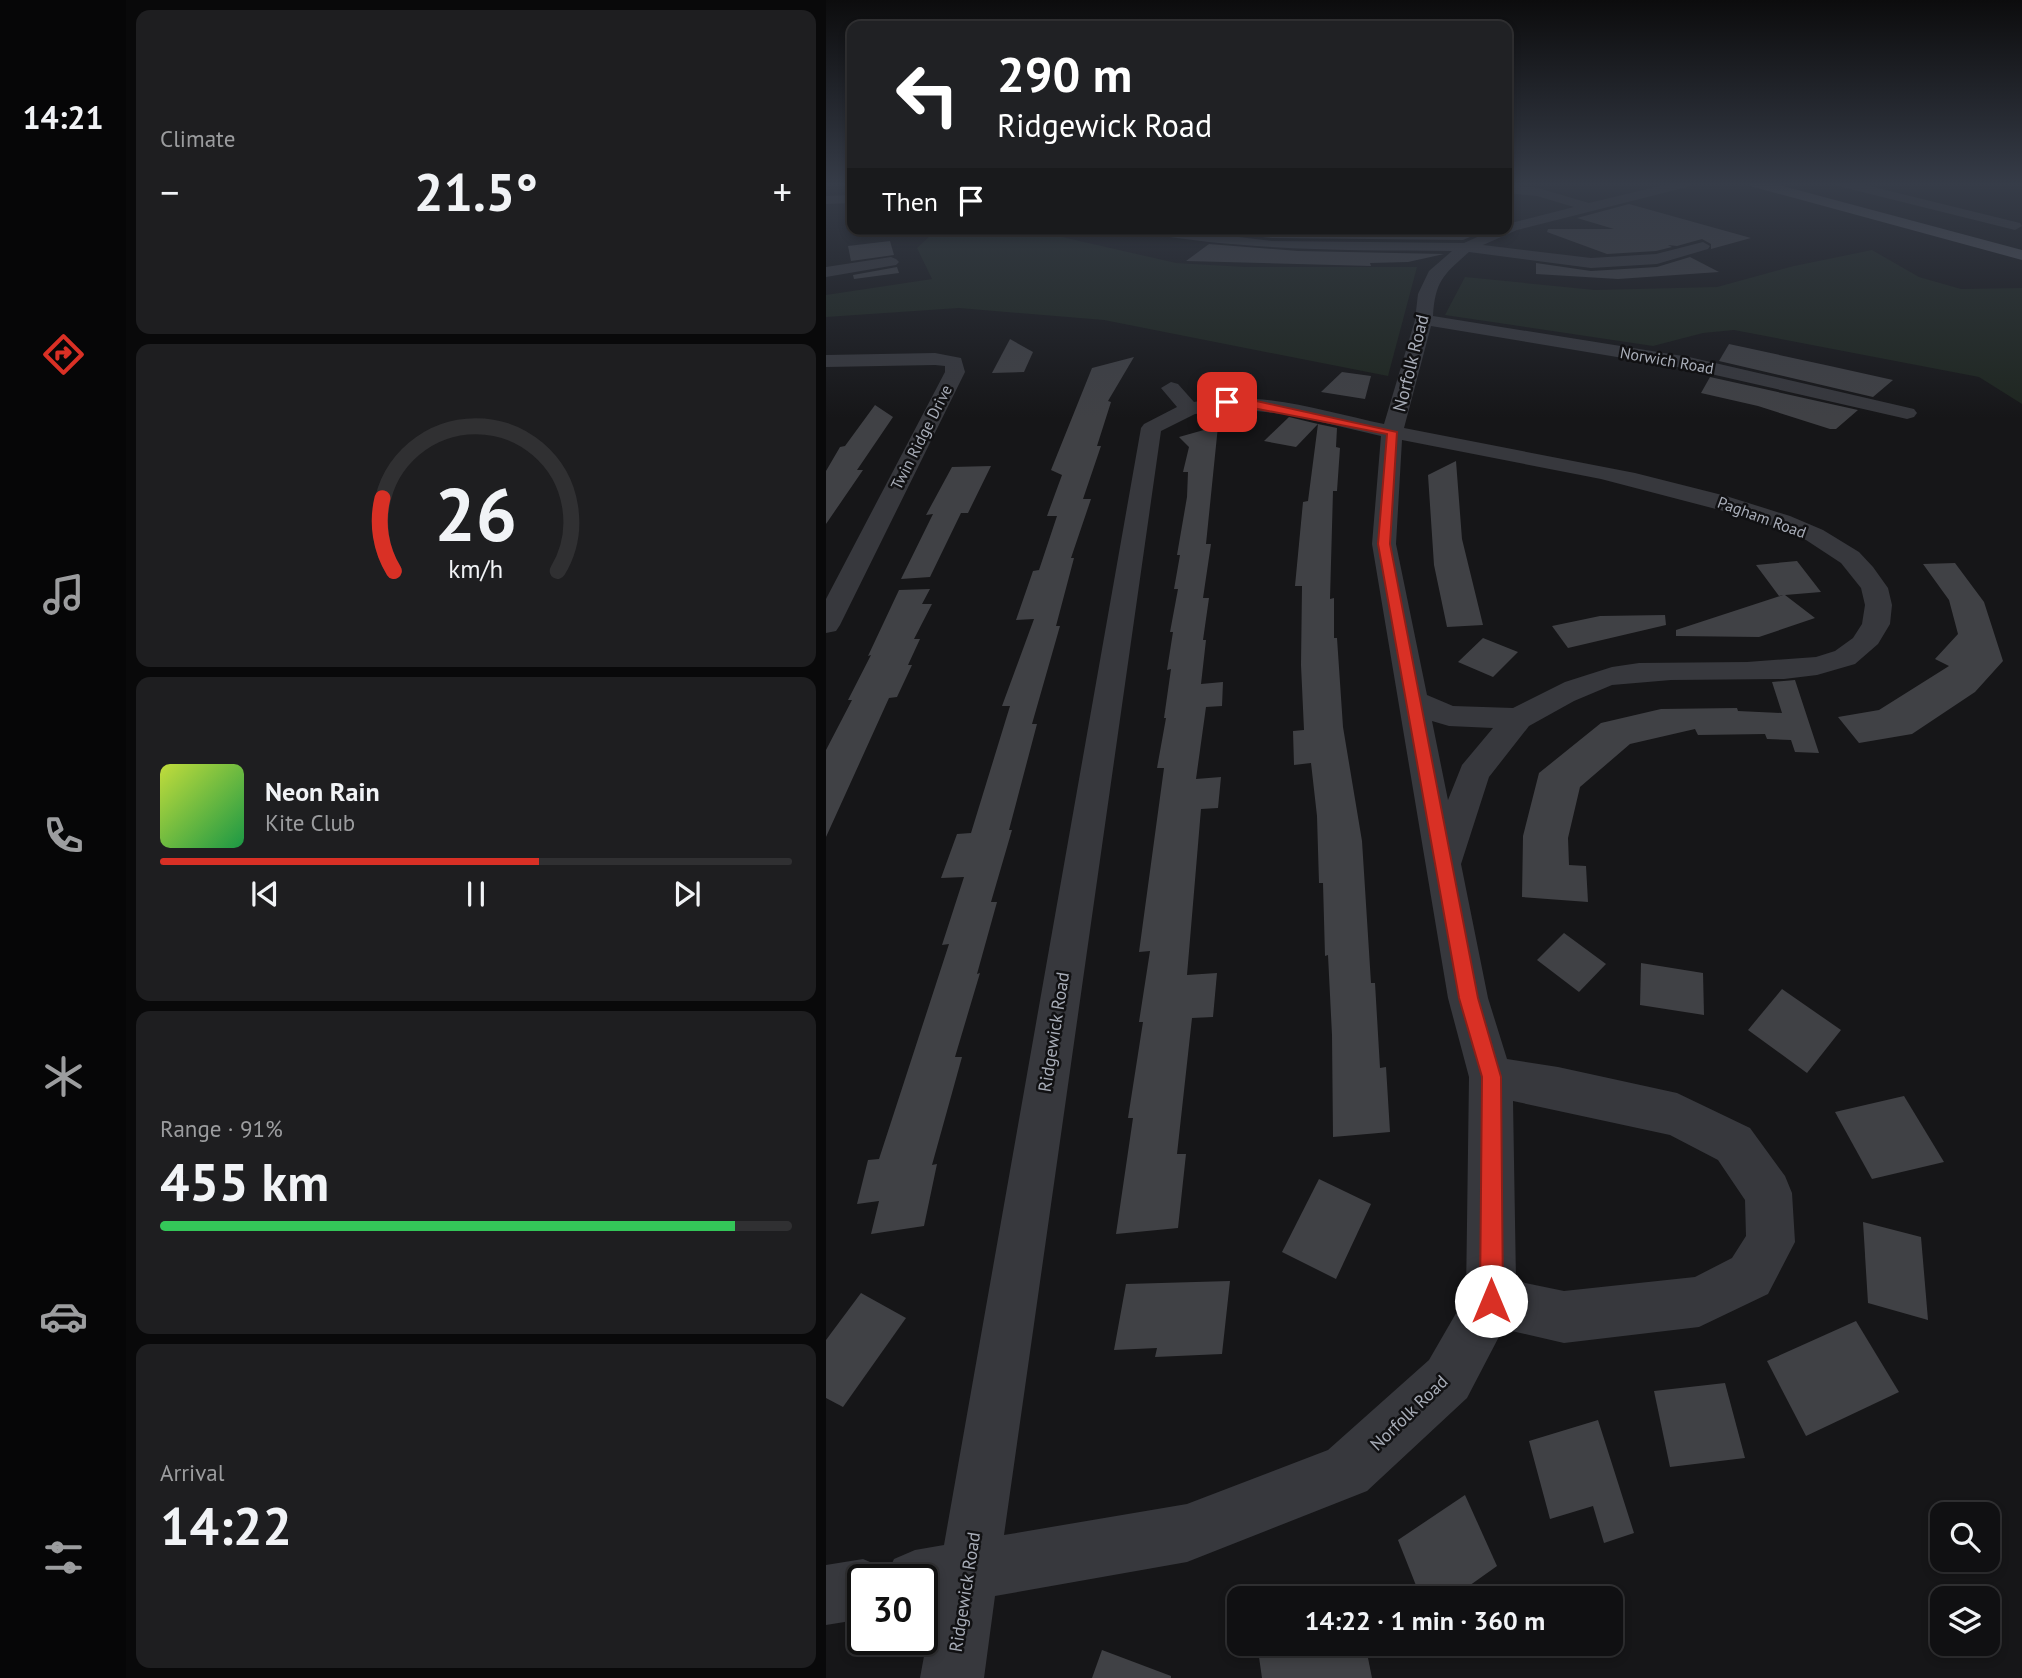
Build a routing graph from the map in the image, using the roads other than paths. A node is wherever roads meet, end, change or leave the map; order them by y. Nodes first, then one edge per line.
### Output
1 (1450, 261) edge
2 (1586, 261) edge
3 (1639, 261) edge
4 (891, 262) dead end
5 (826, 272) edge
6 (1424, 320) junction
7 (826, 361) edge
8 (1907, 413) dead end
9 (1392, 432) junction
10 (826, 625) edge
11 (1411, 700) junction
12 (1518, 719) junction
13 (1444, 862) junction
14 (1492, 1077) junction
15 (1491, 1301) junction
16 (968, 1572) junction
17 (938, 1577) edge
18 (847, 1592) edge
19 (826, 1595) edge
20 (952, 1678) edge

1 - 6 street, Norfolk Road
2 - 3 street
4 - 5 street
6 - 8 street, Norwich Road
6 - 9 street, Norfolk Road
7 - 10 street, Twin Ridge Drive
9 - 11 street, Norfolk Road
9 - 12 street, Pagham Road
9 - 16 street, Ridgewick Road
11 - 12 street
11 - 13 street, Norfolk Road
12 - 13 street, Pagham Road
13 - 14 street, Norfolk Road
14 - 15 street, Norfolk Road
14 - 15 street
15 - 16 street, Norfolk Road
16 - 17 street, Norfolk Road
16 - 20 street, Ridgewick Road
18 - 19 street

